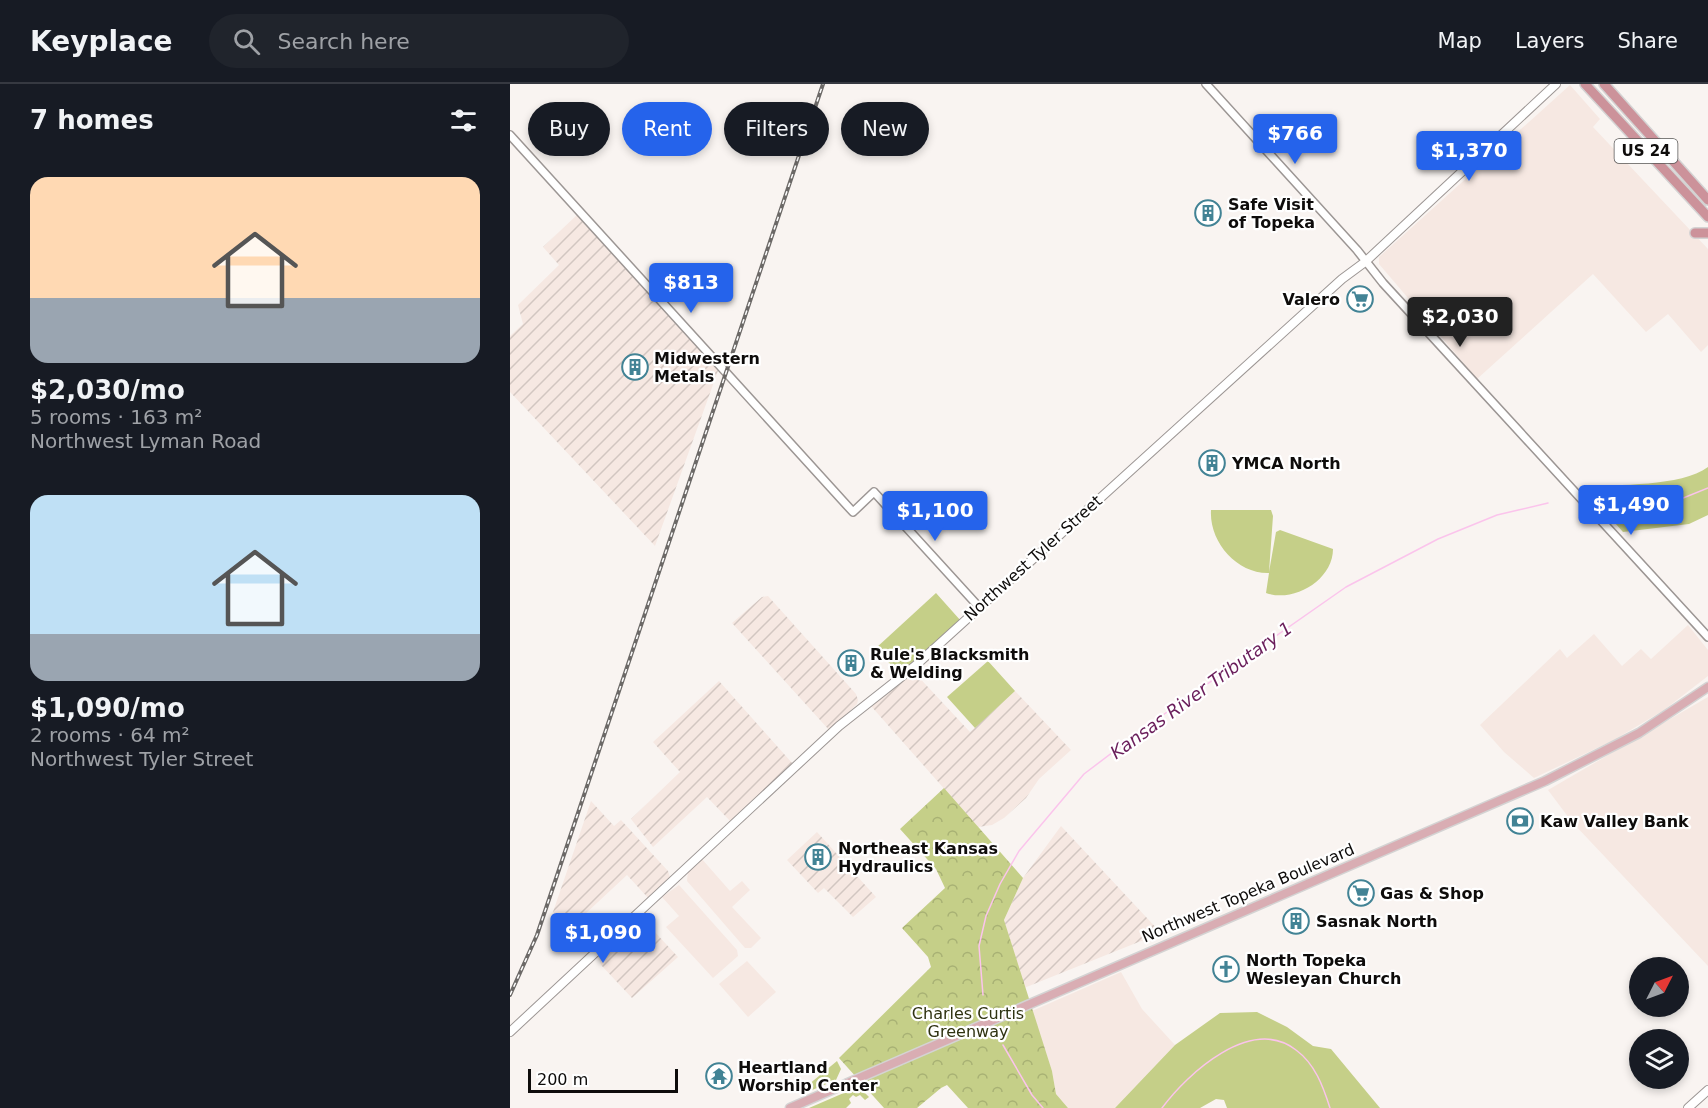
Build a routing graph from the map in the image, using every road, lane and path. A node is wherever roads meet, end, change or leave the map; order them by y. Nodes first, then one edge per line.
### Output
1 (1206, 84) edge
2 (1556, 84) edge
3 (1585, 84) edge
4 (1604, 84) edge
5 (510, 135) edge
6 (1708, 200) edge
7 (1708, 217) edge
8 (1695, 233) dead end
9 (1708, 233) edge
10 (1365, 262) junction
11 (979, 607) junction
12 (1708, 637) edge
13 (1708, 687) edge
14 (510, 1032) edge
15 (1708, 1090) edge
16 (790, 1108) edge
17 (1688, 1108) edge

1 - 10 street
2 - 10 main road, Northwest Tyler Street
3 - 7 highway, US 24
4 - 6 highway, US 24
5 - 11 street
8 - 9 highway
10 - 11 main road, Northwest Tyler Street
10 - 12 street
11 - 14 main road, Northwest Tyler Street
13 - 16 main road, Northwest Topeka Boulevard
15 - 17 main road

